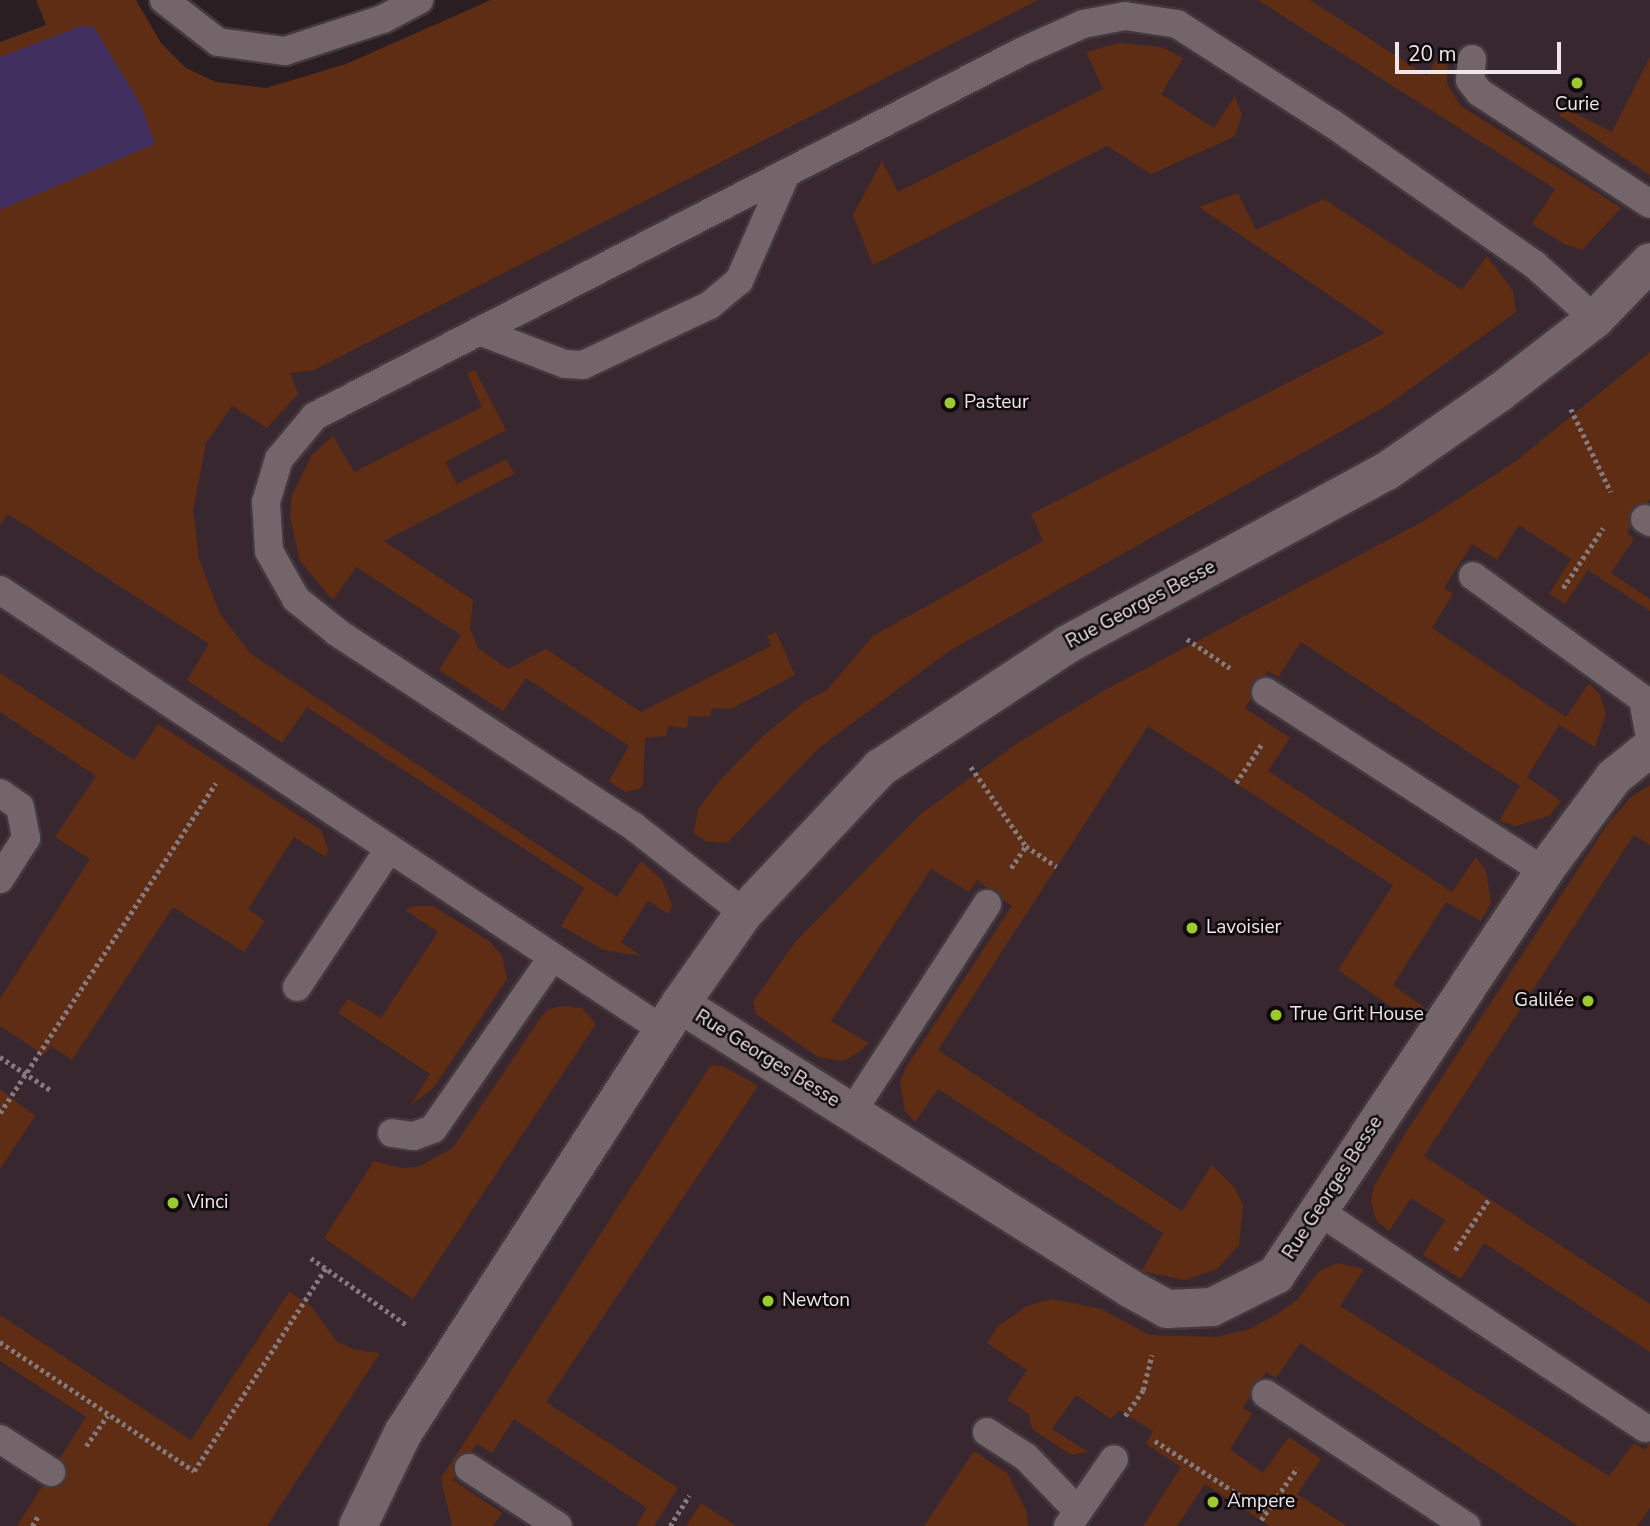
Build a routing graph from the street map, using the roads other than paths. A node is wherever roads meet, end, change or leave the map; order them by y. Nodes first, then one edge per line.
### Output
1 (164, 0) edge
2 (419, 0) edge
3 (1472, 59) dead end
4 (786, 174) junction
5 (1650, 204) edge
6 (1650, 262) edge
7 (1595, 319) junction
8 (479, 331) junction
9 (1473, 576) dead end
10 (0, 590) edge
11 (1266, 692) road end
12 (1650, 739) edge
13 (1650, 748) edge
14 (0, 793) edge
15 (389, 849) junction
16 (1544, 871) junction
17 (0, 879) edge
18 (987, 904) dead end
19 (744, 913) junction
20 (551, 959) junction
21 (297, 987) dead end
22 (672, 1017) junction
23 (852, 1112) junction
24 (392, 1133) dead end
25 (1317, 1210) junction
26 (1266, 1394) dead end
27 (1644, 1428) dead end
28 (987, 1432) dead end
29 (0, 1438) edge
30 (1114, 1459) dead end
31 (468, 1468) dead end
32 (51, 1472) dead end
33 (1073, 1518) edge
34 (358, 1526) edge
35 (558, 1526) edge
36 (1466, 1526) edge

1 - 2 lane
3 - 5 lane
4 - 7 lane
4 - 8 lane
4 - 8 lane
6 - 7 street, Rue Georges Besse
7 - 19 street, Rue Georges Besse
8 - 19 lane
9 - 12 lane
10 - 15 lane
11 - 16 lane
13 - 16 street, Rue Georges Besse
14 - 17 lane
15 - 20 lane
15 - 21 lane
16 - 25 street, Rue Georges Besse
18 - 23 lane
19 - 22 street, Rue Georges Besse
20 - 22 lane
20 - 24 lane
22 - 23 street, Rue Georges Besse
22 - 34 street, Rue Georges Besse
23 - 25 street, Rue Georges Besse
25 - 27 lane
26 - 36 lane
28 - 33 lane
29 - 32 lane
30 - 33 lane
31 - 35 lane

